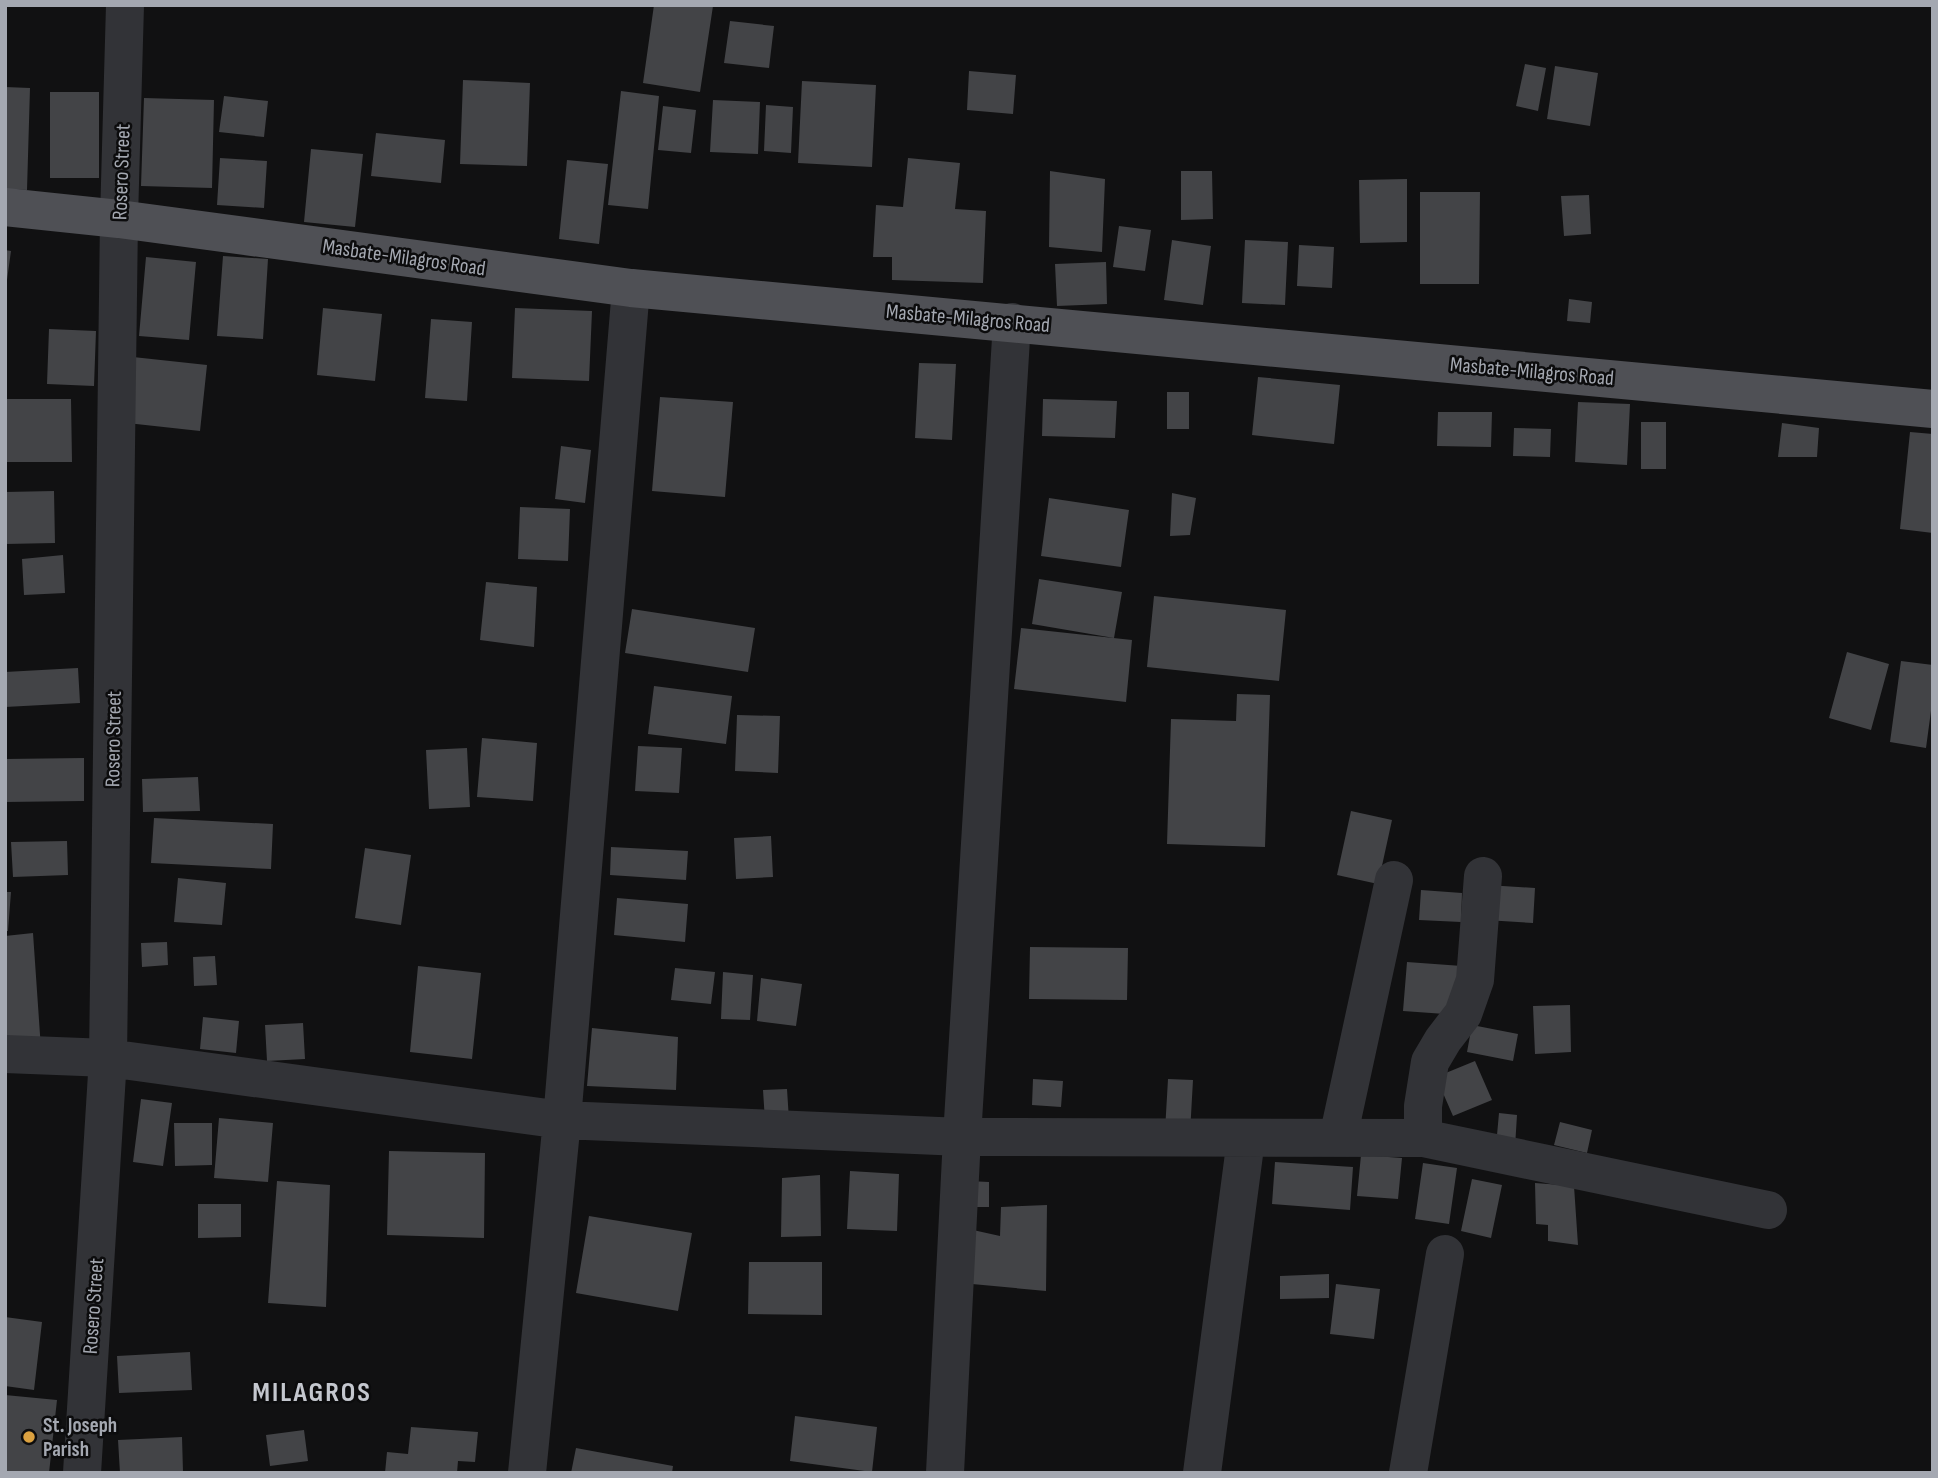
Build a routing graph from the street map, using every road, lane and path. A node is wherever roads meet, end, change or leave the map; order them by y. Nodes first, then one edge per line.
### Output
1 (125, 5) edge
2 (5, 207) edge
3 (119, 219) junction
4 (631, 288) junction
5 (1012, 322) junction
6 (1933, 409) edge
7 (1483, 876) dead end
8 (1394, 880) dead end
9 (5, 1054) edge
10 (108, 1058) junction
11 (562, 1120) junction
12 (962, 1137) junction
13 (1338, 1138) junction
14 (1423, 1138) junction
15 (1246, 1139) junction
16 (1768, 1210) dead end
17 (1445, 1254) dead end
18 (948, 1472) edge
19 (82, 1473) edge
20 (527, 1473) edge
21 (1202, 1473) edge
22 (1408, 1473) edge

1 - 3 street, Rosero Street
2 - 3 main road, Masbate-Milagros Road
3 - 4 main road, Masbate-Milagros Road
3 - 10 street, Rosero Street
4 - 5 main road, Masbate-Milagros Road
4 - 11 street
5 - 6 main road, Masbate-Milagros Road
5 - 12 street
7 - 14 street
8 - 13 street
9 - 10 street
10 - 11 street
10 - 19 street, Rosero Street
11 - 12 street
11 - 20 street
12 - 15 street
12 - 18 street
13 - 14 street
13 - 15 street
14 - 16 street
15 - 21 street
17 - 22 street

